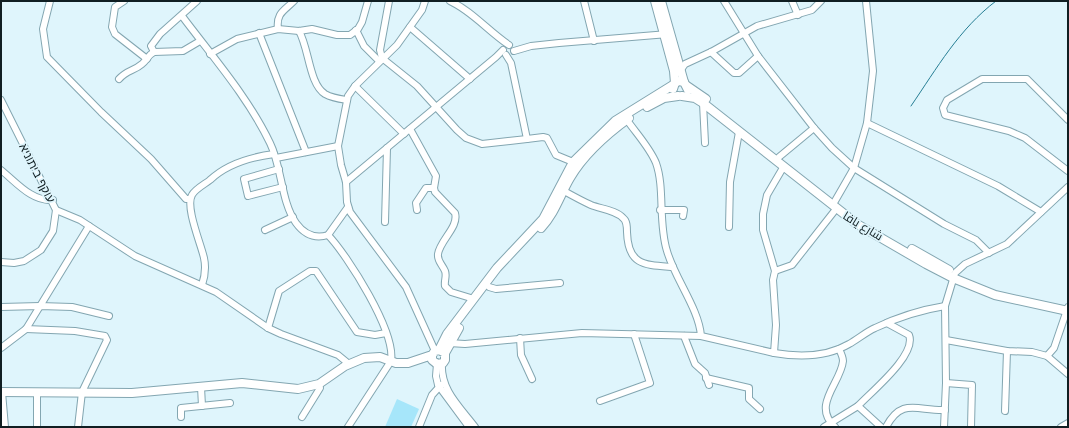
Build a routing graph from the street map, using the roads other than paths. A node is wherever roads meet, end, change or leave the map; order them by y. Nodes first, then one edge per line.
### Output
1 (50, 1) edge
2 (124, 1) edge
3 (197, 1) edge
4 (294, 1) edge
5 (368, 1) edge
6 (389, 1) edge
7 (425, 1) edge
8 (450, 1) edge
9 (584, 1) edge
10 (655, 1) edge
11 (661, 1) edge
12 (724, 1) edge
13 (792, 1) edge
14 (821, 1) edge
15 (866, 1) edge
16 (115, 4) edge
17 (798, 15) junction
18 (182, 16) junction
19 (410, 27) junction
20 (278, 29) junction
21 (356, 30) junction
22 (299, 32) junction
23 (259, 34) junction
24 (667, 34) junction
25 (743, 34) junction
26 (200, 41) junction
27 (594, 41) junction
28 (508, 50) junction
29 (154, 52) junction
30 (711, 52) junction
31 (210, 54) junction
32 (758, 56) junction
33 (676, 57) junction
34 (147, 58) junction
35 (381, 60) junction
36 (690, 62) junction
37 (680, 71) junction
38 (119, 79) dead end
39 (470, 79) junction
40 (674, 84) junction
41 (686, 84) junction
42 (355, 86) junction
43 (680, 96) junction
44 (1, 100) edge
45 (346, 100) junction
46 (702, 103) junction
47 (436, 107) junction
48 (627, 120) junction
49 (1068, 120) edge
50 (867, 123) junction
51 (814, 128) junction
52 (410, 129) junction
53 (739, 132) junction
54 (404, 134) junction
55 (527, 139) junction
56 (705, 143) dead end
57 (338, 146) junction
58 (387, 148) junction
59 (306, 152) junction
60 (275, 156) junction
61 (779, 157) junction
62 (573, 162) junction
63 (784, 166) junction
64 (854, 168) junction
65 (280, 169) junction
66 (1, 170) edge
67 (1068, 171) edge
68 (346, 182) junction
69 (1068, 186) edge
70 (283, 187) junction
71 (434, 188) junction
72 (564, 191) junction
73 (190, 199) junction
74 (52, 200) junction
75 (835, 205) junction
76 (348, 207) junction
77 (56, 210) junction
78 (417, 210) dead end
79 (660, 210) junction
80 (1041, 212) junction
81 (683, 216) dead end
82 (293, 217) junction
83 (385, 222) dead end
84 (89, 226) junction
85 (729, 227) dead end
86 (265, 230) dead end
87 (328, 235) junction
88 (989, 253) junction
89 (1, 262) edge
90 (673, 267) junction
91 (775, 271) junction
92 (954, 275) junction
93 (560, 283) dead end
94 (202, 285) junction
95 (489, 287) junction
96 (474, 299) junction
97 (40, 306) junction
98 (945, 306) junction
99 (1, 307) edge
100 (1068, 309) edge
101 (109, 316) dead end
102 (887, 323) junction
103 (268, 328) junction
104 (26, 329) junction
105 (386, 333) junction
106 (634, 334) junction
107 (684, 336) junction
108 (701, 336) junction
109 (520, 338) junction
110 (946, 340) junction
111 (450, 343) junction
112 (1, 348) edge
113 (839, 349) junction
114 (1007, 351) junction
115 (774, 353) junction
116 (1047, 356) junction
117 (437, 357) junction
118 (391, 361) junction
119 (349, 364) junction
120 (1068, 374) edge
121 (706, 378) junction
122 (532, 379) dead end
123 (946, 383) junction
124 (319, 384) junction
125 (441, 384) junction
126 (709, 385) dead end
127 (201, 387) junction
128 (1, 392) edge
129 (37, 392) junction
130 (82, 392) junction
131 (600, 401) dead end
132 (230, 403) dead end
133 (202, 406) junction
134 (858, 406) junction
135 (760, 409) dead end
136 (945, 410) junction
137 (1005, 411) dead end
138 (181, 417) dead end
139 (302, 417) dead end
140 (1068, 423) edge
141 (833, 425) edge
142 (5, 427) edge
143 (37, 427) edge
144 (78, 427) edge
145 (348, 427) edge
146 (419, 427) edge
147 (470, 427) edge
148 (475, 427) edge
149 (824, 427) edge
150 (882, 427) edge
151 (886, 427) edge
152 (944, 427) edge
153 (971, 427) edge
154 (1061, 427) edge

1 - 73 street
2 - 16 street
3 - 18 street
4 - 20 street
5 - 21 street
6 - 35 street
7 - 19 street
8 - 28 street
9 - 27 street
10 - 24 main road
11 - 24 main road
12 - 25 street
13 - 17 street
14 - 17 street
15 - 50 street
16 - 34 street
17 - 25 street
18 - 26 street
18 - 29 street
19 - 35 street
19 - 39 street
20 - 22 street
20 - 23 street
21 - 22 street
21 - 35 street
22 - 45 street
23 - 31 street
23 - 59 street
24 - 27 street
24 - 33 main road
24 - 40 main road
25 - 30 street
25 - 32 street
26 - 29 street
26 - 31 street
27 - 28 street
28 - 39 street
28 - 55 street
29 - 34 street
30 - 32 street
30 - 36 street
31 - 60 street
32 - 51 street
33 - 36 street
33 - 37 main road
34 - 38 street
35 - 42 street
35 - 47 street
36 - 37 street
37 - 41 main road
39 - 47 street
40 - 41 main road
40 - 43 main road
40 - 62 main road
41 - 43 main road
41 - 61 main road, شارع يافا
42 - 45 street
42 - 54 street
43 - 46 main road, شارع يافا
43 - 48 main road
44 - 74 street, עוקף ביתוניא
45 - 57 street
46 - 53 main road, شارع يافا
46 - 56 street
47 - 52 street
47 - 55 street
48 - 72 main road
48 - 79 street
49 - 67 street
50 - 64 street
50 - 80 street
51 - 61 street
51 - 64 street
52 - 54 street
52 - 71 street
53 - 63 main road, شارع يافا
53 - 85 street
54 - 58 street
55 - 62 street
57 - 59 street
57 - 68 street
58 - 68 street
58 - 83 street
59 - 60 street
60 - 65 street
60 - 73 street
61 - 75 main road, شارع يافا
62 - 96 main road
63 - 75 main road, شارع يافا
63 - 91 street
64 - 75 street
64 - 88 street
65 - 70 street
65 - 70 street
66 - 74 street
68 - 76 street
69 - 80 street
70 - 82 street
71 - 78 street
71 - 96 street
72 - 90 street
72 - 95 main road
73 - 94 street
74 - 77 street, עוקף ביתוניא
75 - 91 street
75 - 92 main road, شارع يافا
76 - 87 street
76 - 117 street
77 - 84 street
77 - 89 street, עוקף ביתוניא
79 - 81 street
79 - 90 street
80 - 88 street
82 - 86 street
82 - 87 street
84 - 94 street
84 - 97 street
87 - 105 street
88 - 92 street
90 - 108 street
91 - 115 street
92 - 98 street
92 - 100 main road, شارع يافا
93 - 95 street
94 - 103 street
95 - 111 main road
96 - 117 main road
97 - 99 street
97 - 101 street
97 - 104 street
98 - 102 street
98 - 110 street
100 - 116 street
102 - 113 street
102 - 134 street
103 - 105 street
103 - 119 street
104 - 112 street
104 - 130 street
105 - 118 street
106 - 107 street
106 - 109 street
106 - 131 street
107 - 108 street
107 - 121 street
108 - 115 street
109 - 111 street
109 - 122 street
110 - 114 street
110 - 123 street
111 - 117 main road
113 - 115 street
113 - 141 street
114 - 116 street
114 - 137 street
116 - 120 street
117 - 118 main road
117 - 125 street
118 - 119 main road
118 - 145 street
119 - 124 main road
121 - 126 street
121 - 135 street
123 - 136 street
123 - 153 street
124 - 127 main road
124 - 139 street
125 - 146 street
125 - 147 street
125 - 148 street
127 - 130 main road
127 - 133 street
128 - 129 main road
128 - 142 street
129 - 130 main road
129 - 143 street
130 - 144 street
132 - 133 street
133 - 138 street
134 - 141 street
134 - 150 street
136 - 151 street
136 - 152 street
140 - 154 street
141 - 149 street

